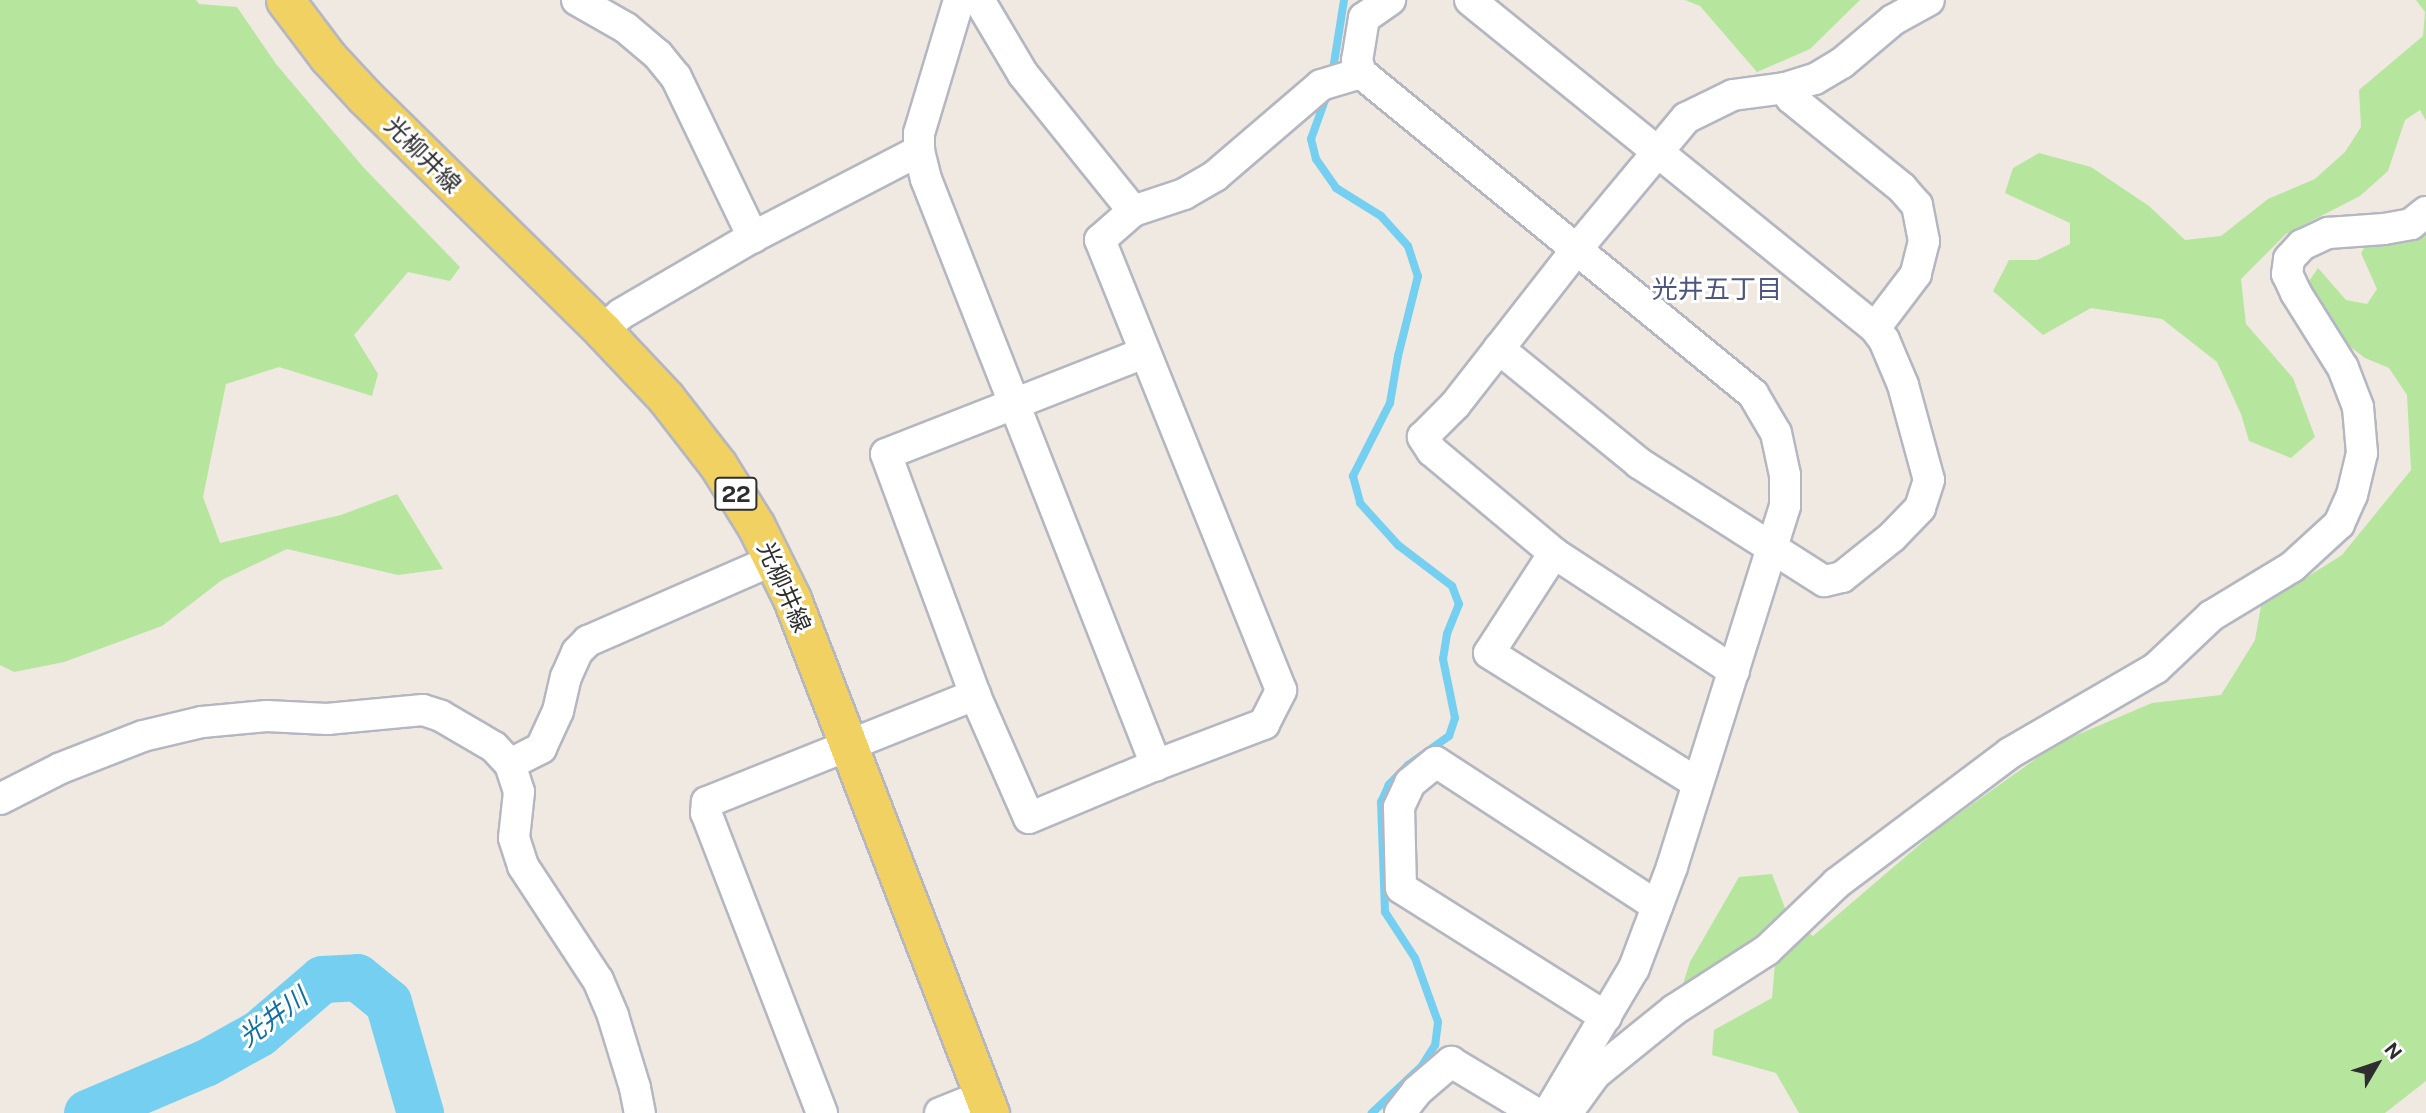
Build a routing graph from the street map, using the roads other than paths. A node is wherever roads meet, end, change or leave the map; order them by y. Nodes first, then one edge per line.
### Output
1 (285, 0) edge
2 (577, 0) edge
3 (959, 0) edge
4 (979, 0) edge
5 (1390, 0) edge
6 (1470, 0) edge
7 (1929, 0) edge
8 (1341, 79) junction
9 (1785, 88) junction
10 (919, 150) junction
11 (1654, 153) junction
12 (1133, 211) junction
13 (2426, 212) edge
14 (753, 237) junction
15 (1576, 250) junction
16 (1875, 328) junction
17 (602, 330) junction
18 (1499, 349) junction
19 (1144, 353) junction
20 (1012, 403) junction
21 (1772, 549) junction
22 (1554, 553) junction
23 (774, 560) junction
24 (1734, 671) junction
25 (975, 695) junction
26 (848, 748) junction
27 (510, 764) junction
28 (1156, 765) junction
29 (1697, 783) junction
30 (0, 799) edge
31 (1657, 906) junction
32 (1606, 1017) junction
33 (988, 1104) edge
34 (640, 1113) edge
35 (822, 1113) edge
36 (940, 1113) edge
37 (1400, 1113) edge
38 (1536, 1113) edge
39 (1548, 1113) edge
40 (1567, 1113) edge

1 - 17 main road, 光柳井線 / 22
2 - 14 street
3 - 10 street
4 - 12 street
5 - 8 street
6 - 11 street
7 - 9 street
8 - 12 street
8 - 15 street
9 - 11 street
9 - 16 street
10 - 14 street
10 - 20 street
11 - 15 street
11 - 16 street
12 - 19 street
13 - 40 street
14 - 17 street
15 - 18 street
15 - 21 street
16 - 21 street
17 - 23 main road, 光柳井線 / 22
18 - 21 street
18 - 22 street
19 - 20 street
19 - 28 street
20 - 25 street
20 - 28 street
21 - 24 street
22 - 24 street
22 - 29 street
23 - 26 main road, 光柳井線 / 22
23 - 27 street
24 - 29 street
25 - 26 street
25 - 28 street
26 - 33 main road, 光柳井線 / 22
26 - 35 street
27 - 30 street
27 - 34 street
29 - 31 street
31 - 32 street
31 - 32 street
32 - 39 street
33 - 36 street
37 - 38 street

